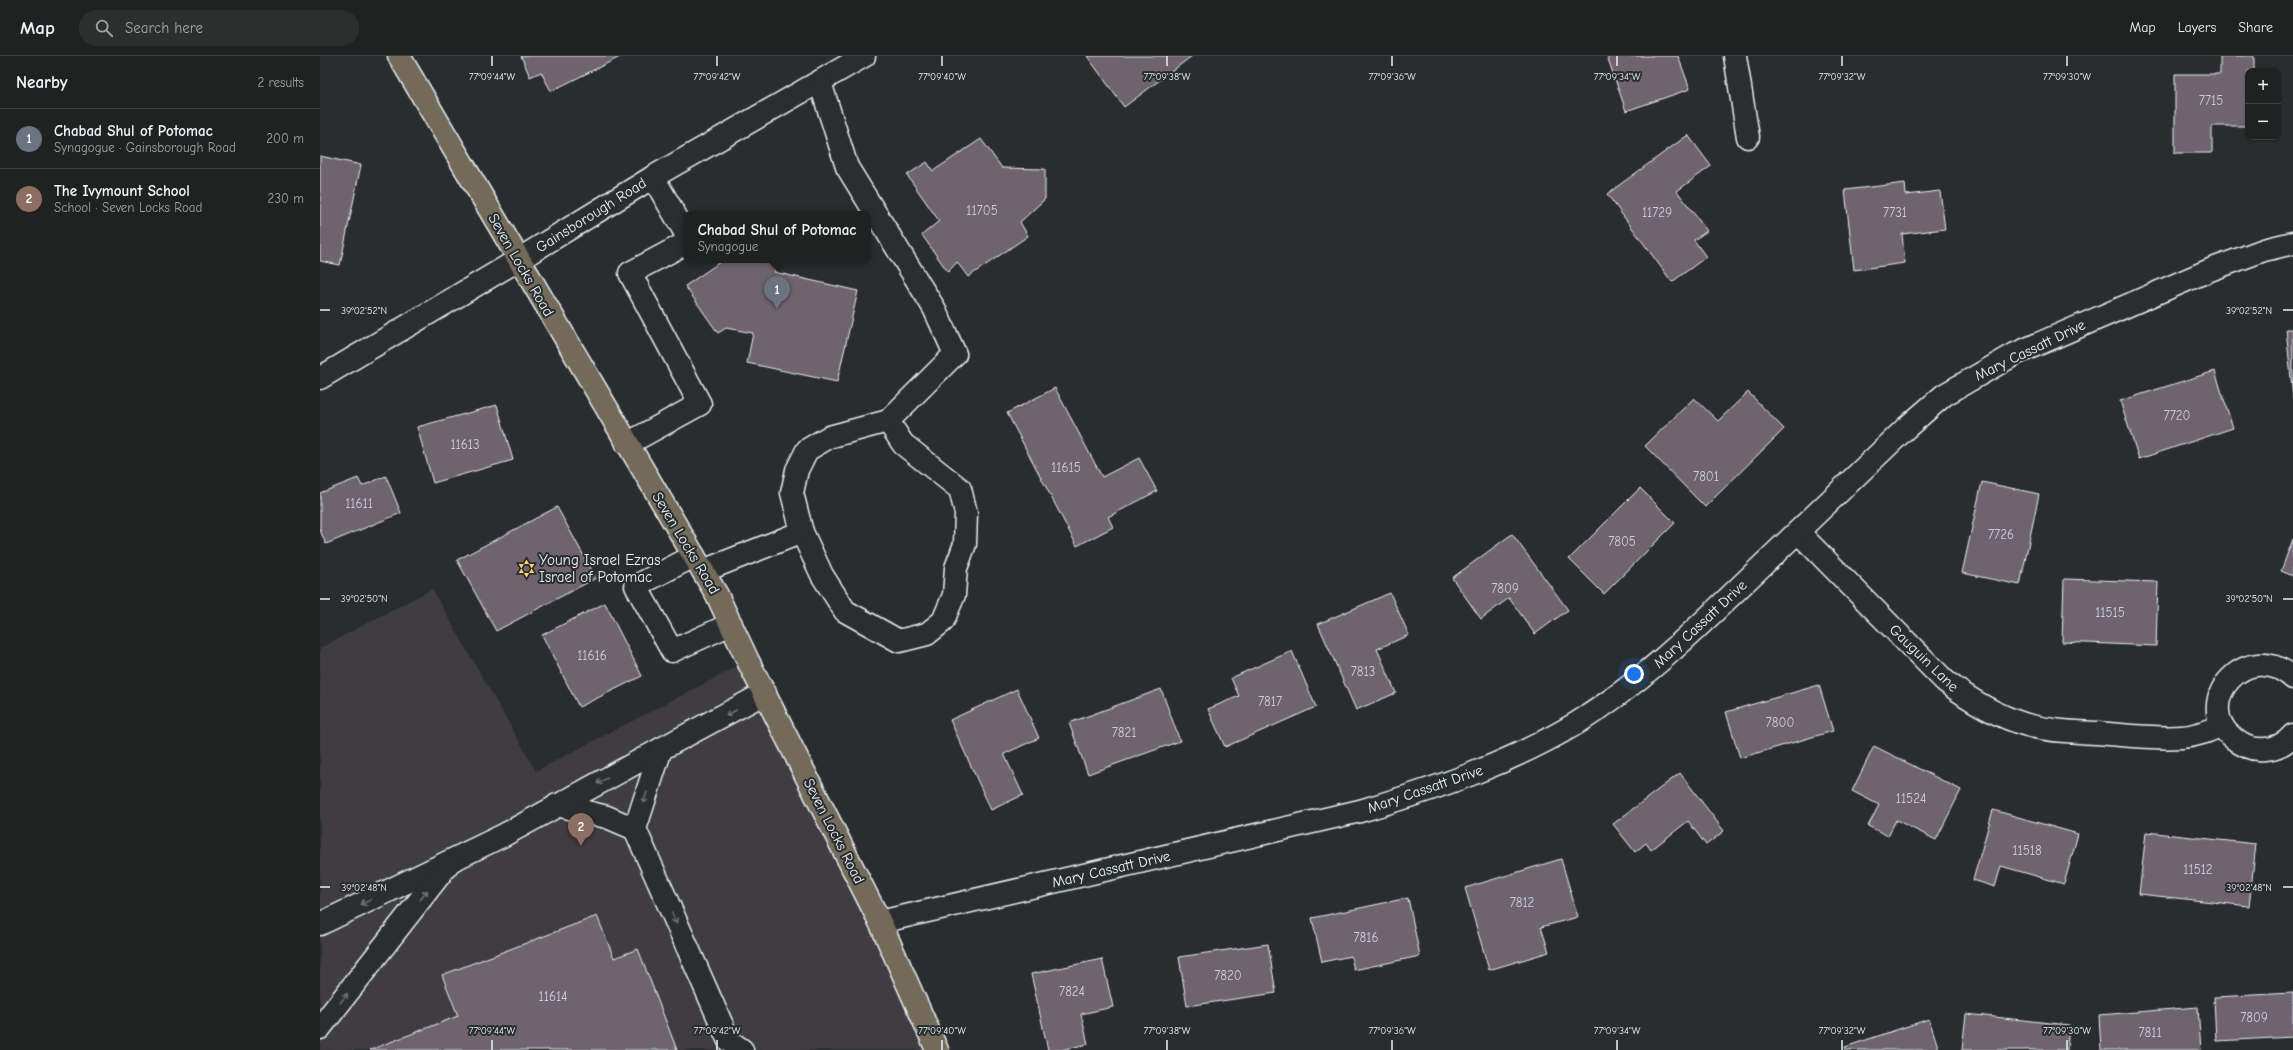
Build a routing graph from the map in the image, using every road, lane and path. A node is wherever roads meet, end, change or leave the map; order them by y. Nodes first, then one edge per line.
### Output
1 (399, 56) edge
2 (864, 56) edge
3 (1734, 56) edge
4 (820, 82) junction
5 (1748, 137) dead end
6 (653, 177) junction
7 (683, 229) edge
8 (2293, 243) edge
9 (683, 245) edge
10 (518, 260) junction
11 (320, 378) edge
12 (888, 421) junction
13 (627, 444) junction
14 (802, 532) junction
15 (1798, 532) junction
16 (698, 563) junction
17 (731, 624) junction
18 (2293, 678) edge
19 (765, 693) junction
20 (2222, 725) junction
21 (2293, 735) edge
22 (661, 749) junction
23 (557, 805) junction
24 (635, 829) junction
25 (451, 860) junction
26 (880, 922) junction
27 (320, 924) edge
28 (320, 1028) edge
29 (742, 1050) edge
30 (937, 1050) edge

1 - 10 main road, Seven Locks Road
2 - 4 street, Gainsborough Road
3 - 5 street
4 - 6 street, Gainsborough Road
4 - 12 street
6 - 7 street
6 - 10 street, Gainsborough Road
8 - 15 street, Mary Cassatt Drive
9 - 13 street
10 - 11 street, Gainsborough Road
10 - 13 main road, Seven Locks Road
12 - 14 street
12 - 14 street
13 - 16 main road, Seven Locks Road
14 - 16 street
15 - 20 street, Gauguin Lane
15 - 26 street, Mary Cassatt Drive
16 - 17 main road, Seven Locks Road
16 - 17 street
17 - 19 main road, Seven Locks Road
18 - 20 street
19 -> 22 street
19 - 26 main road, Seven Locks Road
20 - 21 street
22 -> 23 street
22 -> 24 street
23 - 24 street
23 - 25 street
24 -> 29 street
25 -> 27 street
28 -> 25 street
26 - 30 main road, Seven Locks Road

